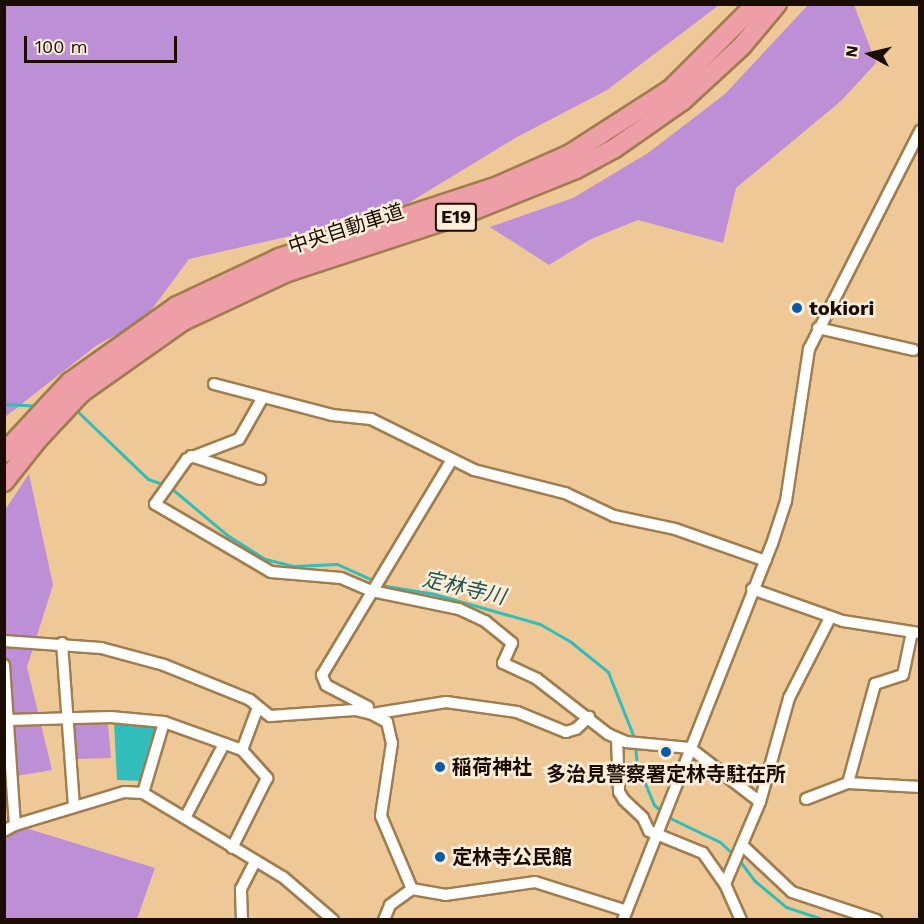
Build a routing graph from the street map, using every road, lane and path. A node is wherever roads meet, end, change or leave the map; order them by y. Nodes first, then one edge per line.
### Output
1 (756, 4) edge
2 (777, 4) edge
3 (920, 131) edge
4 (818, 328) junction
5 (913, 350) dead end
6 (97, 370) junction
7 (214, 384) dead end
8 (263, 397) junction
9 (10, 455) edge
10 (192, 456) junction
11 (451, 461) junction
12 (260, 479) dead end
13 (4, 482) edge
14 (766, 561) junction
15 (752, 589) junction
16 (372, 591) junction
17 (830, 618) junction
18 (916, 633) edge
19 (4, 640) edge
20 (62, 643) junction
21 (4, 665) edge
22 (258, 707) junction
23 (374, 713) junction
24 (68, 717) junction
25 (589, 717) junction
26 (8, 720) junction
27 (164, 722) junction
28 (617, 739) junction
29 (225, 744) junction
30 (690, 748) junction
31 (242, 750) junction
32 (848, 783) junction
33 (920, 787) edge
34 (143, 792) junction
35 (806, 799) dead end
36 (760, 802) junction
37 (74, 806) junction
38 (185, 818) junction
39 (15, 825) junction
40 (4, 831) edge
41 (657, 834) junction
42 (743, 846) junction
43 (232, 848) junction
44 (255, 861) junction
45 (725, 884) junction
46 (412, 889) junction
47 (625, 915) edge
48 (332, 919) edge
49 (242, 920) edge
50 (384, 920) edge
51 (741, 920) edge
52 (876, 920) edge

1 - 6 highway, 中央自動車道 / E19
2 - 6 highway, 中央自動車道 / E19
3 - 4 street
4 - 5 street
4 - 14 street
6 - 9 highway, 中央自動車道 / E19
7 - 8 street
8 - 10 street
8 - 11 street
9 - 13 highway, 中央自動車道 / E19
10 - 12 street
10 - 16 street
11 - 14 street
11 - 16 street
14 - 15 street
15 - 17 street
15 - 30 street
16 - 23 street
16 - 25 street
17 - 18 street
17 - 36 street
18 - 32 street
19 - 20 street
20 - 22 street
20 - 24 street
21 - 26 street
22 - 23 street
22 - 31 street
23 - 25 street
23 - 46 street
24 - 26 street
24 - 27 street
24 - 37 street
25 - 28 street
26 - 39 street
27 - 29 street
27 - 34 street
28 - 30 street
28 - 41 street
29 - 31 street
29 - 38 street
30 - 36 street
30 - 41 street
31 - 43 street
32 - 33 street
32 - 35 street
34 - 37 street
34 - 38 street
36 - 42 street
37 - 39 street
38 - 43 street
39 - 40 street
41 - 45 street
41 - 47 street
42 - 45 street
42 - 52 street
43 - 44 street
44 - 48 street
44 - 49 street
45 - 51 street
46 - 47 street
46 - 50 street

